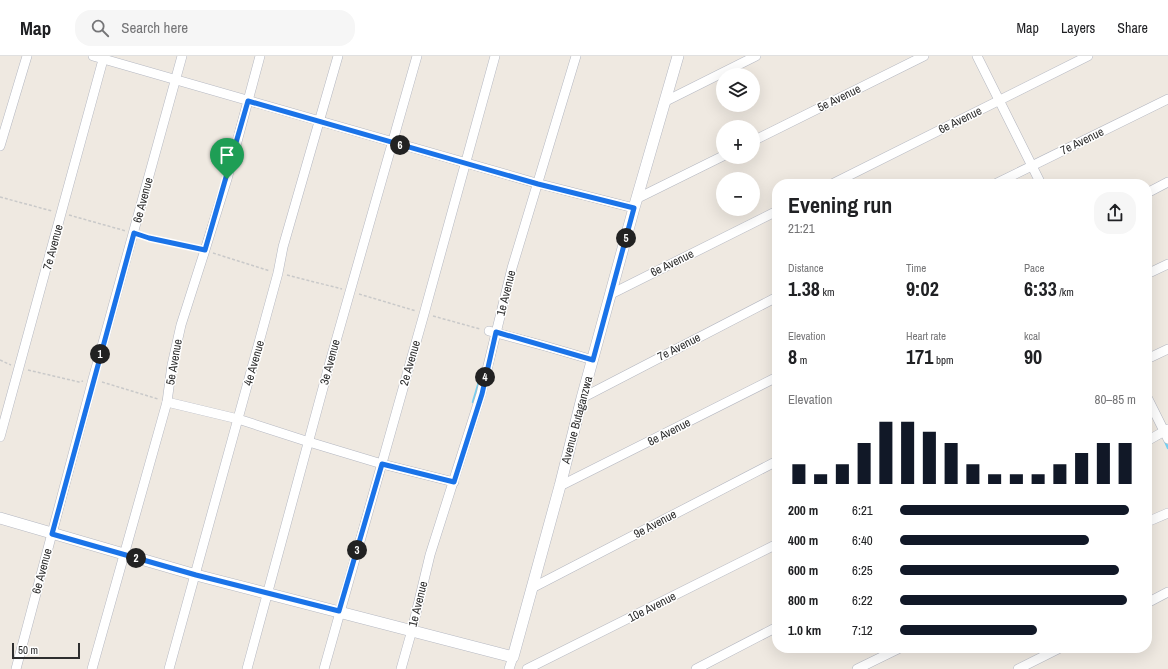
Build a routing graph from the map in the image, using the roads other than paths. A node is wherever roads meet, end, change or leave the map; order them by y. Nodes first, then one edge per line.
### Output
1 (27, 56) edge
2 (93, 56) edge
3 (182, 56) edge
4 (260, 56) edge
5 (338, 56) edge
6 (417, 56) edge
7 (495, 56) edge
8 (576, 56) edge
9 (678, 56) edge
10 (756, 56) edge
11 (924, 56) edge
12 (977, 56) edge
13 (1088, 56) edge
14 (103, 58) edge
15 (176, 80) junction
16 (1168, 99) edge
17 (248, 101) junction
18 (666, 101) junction
19 (997, 102) junction
20 (320, 121) junction
21 (760, 138) edge
22 (393, 142) junction
23 (0, 146) edge
24 (716, 160) edge
25 (465, 163) junction
26 (1029, 167) junction
27 (842, 179) edge
28 (1005, 179) edge
29 (1038, 179) edge
30 (1168, 182) edge
31 (538, 184) junction
32 (1152, 190) edge
33 (636, 203) junction
34 (772, 214) edge
35 (1168, 264) edge
36 (1152, 272) edge
37 (611, 294) junction
38 (772, 300) edge
39 (489, 331) junction
40 (1168, 349) edge
41 (1152, 357) edge
42 (593, 360) junction
43 (772, 380) edge
44 (582, 398) junction
45 (167, 402) junction
46 (1152, 408) edge
47 (238, 419) junction
48 (1164, 434) edge
49 (0, 437) edge
50 (1152, 439) edge
51 (309, 442) junction
52 (382, 464) junction
53 (772, 464) edge
54 (454, 482) junction
55 (560, 486) junction
56 (1168, 513) edge
57 (0, 518) edge
58 (1152, 520) edge
59 (52, 534) junction
60 (772, 546) edge
61 (124, 554) junction
62 (196, 575) junction
63 (532, 588) junction
64 (1168, 592) edge
65 (268, 593) junction
66 (1152, 600) edge
67 (339, 611) junction
68 (412, 630) junction
69 (772, 630) edge
70 (890, 653) edge
71 (1050, 653) edge
72 (513, 657) junction
73 (16, 669) edge
74 (92, 669) edge
75 (169, 669) edge
76 (247, 669) edge
77 (324, 669) edge
78 (401, 669) edge
79 (510, 669) edge
80 (527, 669) edge
81 (696, 669) edge
82 (856, 669) edge
83 (1018, 669) edge

1 - 23 street
2 - 14 street
3 - 15 street, 6e Avenue
4 - 17 street, 5e Avenue
5 - 20 street, 4e Avenue
6 - 22 street, 3e Avenue
7 - 25 street, 2e Avenue
8 - 31 street, 1e Avenue
9 - 18 street, Avenue Butaganzwa
10 - 18 street
11 - 21 street, 5e Avenue
12 - 19 street
13 - 19 street, 6e Avenue
14 - 15 street
14 - 49 street, 7e Avenue
15 - 17 street
15 - 59 street, 6e Avenue
16 - 26 street, 7e Avenue
17 - 20 street
17 - 45 street, 5e Avenue
18 - 33 street, Avenue Butaganzwa
19 - 26 street
19 - 27 street, 6e Avenue
20 - 22 street
20 - 47 street, 4e Avenue
22 - 25 street
22 - 51 street, 3e Avenue
24 - 33 street
25 - 31 street
25 - 52 street, 2e Avenue
26 - 28 street, 7e Avenue
26 - 29 street
30 - 32 street
31 - 33 street
31 - 39 street, 1e Avenue
33 - 37 street, Avenue Butaganzwa
34 - 37 street, 6e Avenue
35 - 36 street
37 - 42 street, Avenue Butaganzwa
38 - 44 street, 7e Avenue
39 - 42 street
39 - 54 street, 1e Avenue
40 - 41 street
42 - 44 street, Avenue Butaganzwa
43 - 55 street, 8e Avenue
44 - 55 street, Avenue Butaganzwa
45 - 47 street
45 - 61 street, 5e Avenue
46 - 48 street
47 - 51 street
47 - 62 street, 4e Avenue
48 - 50 street
51 - 52 street
51 - 65 street, 3e Avenue
52 - 54 street
52 - 67 street, 2e Avenue
53 - 63 street, 9e Avenue
54 - 68 street, 1e Avenue
55 - 63 street, Avenue Butaganzwa
56 - 58 street
57 - 59 street
59 - 61 street
59 - 73 street, 6e Avenue
60 - 80 street, 10e Avenue
61 - 62 street
61 - 74 street, 5e Avenue
62 - 65 street
62 - 75 street, 4e Avenue
63 - 72 street, Avenue Butaganzwa
64 - 66 street
65 - 67 street
65 - 76 street, 3e Avenue
67 - 68 street
67 - 77 street, 2e Avenue
68 - 72 street
68 - 78 street, 1e Avenue
69 - 81 street
70 - 82 street
71 - 83 street
72 - 79 street, Avenue Butaganzwa

